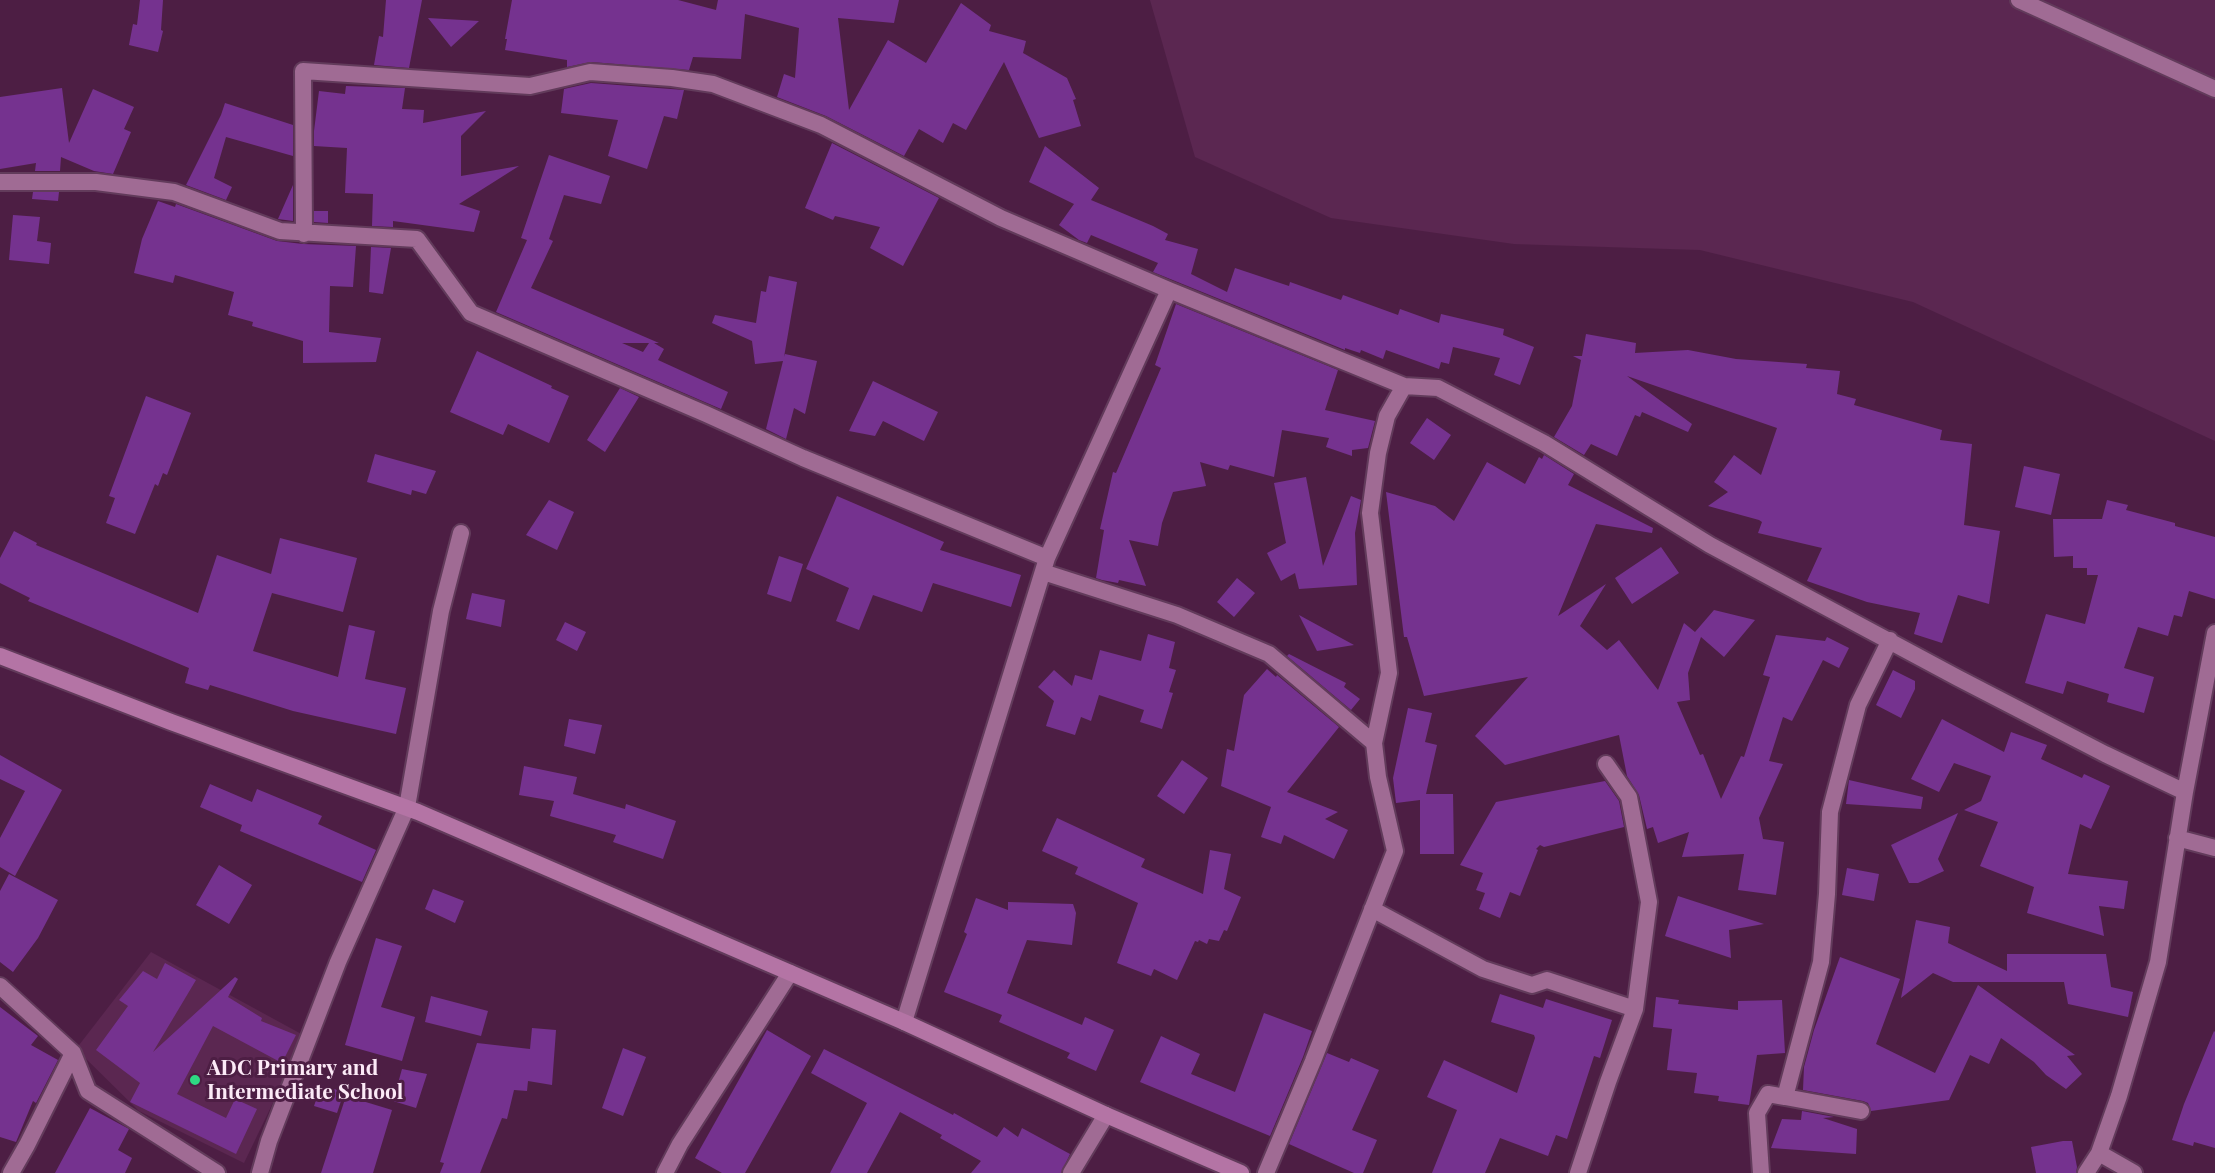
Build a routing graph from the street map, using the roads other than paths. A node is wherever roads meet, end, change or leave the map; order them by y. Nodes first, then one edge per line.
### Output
1 (2019, 0) edge
2 (2215, 90) edge
3 (0, 182) edge
4 (304, 234) junction
5 (1169, 290) junction
6 (1404, 386) junction
7 (461, 533) dead end
8 (1045, 565) junction
9 (2215, 633) edge
10 (1890, 640) junction
11 (0, 656) edge
12 (1374, 742) junction
13 (1606, 764) dead end
14 (2185, 792) junction
15 (407, 807) junction
16 (2177, 838) junction
17 (2215, 848) edge
18 (1372, 909) junction
19 (790, 973) junction
20 (0, 986) edge
21 (1635, 1009) junction
22 (904, 1022) junction
23 (73, 1053) junction
24 (1785, 1097) junction
25 (1861, 1111) dead end
26 (1106, 1114) junction
27 (2099, 1152) junction
28 (11, 1173) edge
29 (218, 1173) edge
30 (260, 1173) edge
31 (665, 1173) edge
32 (1071, 1173) edge
33 (1241, 1173) edge
34 (1266, 1173) edge
35 (1578, 1173) edge
36 (1761, 1173) edge
37 (2086, 1173) edge
38 (2134, 1173) edge

1 - 2 street
3 - 4 street
4 - 5 street
4 - 8 street
5 - 6 street
5 - 8 street
6 - 10 street
6 - 12 street
7 - 15 street
8 - 12 street
8 - 22 street
9 - 14 street
10 - 14 street
10 - 24 street
11 - 15 main road
12 - 18 street
13 - 21 street
14 - 16 street
15 - 19 main road
15 - 30 street
16 - 17 street
16 - 27 street
18 - 21 street
18 - 34 street
19 - 22 main road
19 - 31 street
20 - 23 street
21 - 35 street
22 - 26 main road
23 - 28 street
23 - 29 street
24 - 25 street
24 - 36 street
26 - 32 street
26 - 33 main road
27 - 37 street
27 - 38 street

